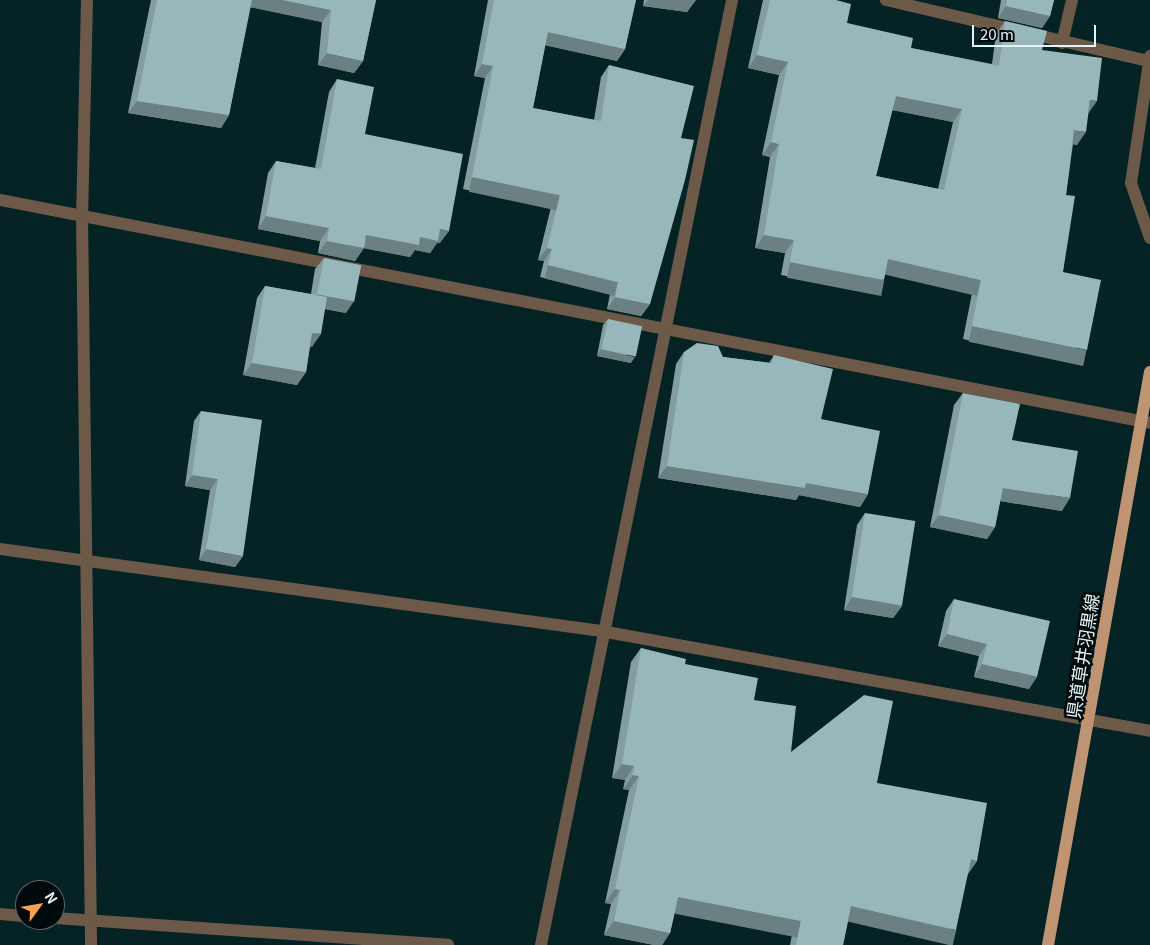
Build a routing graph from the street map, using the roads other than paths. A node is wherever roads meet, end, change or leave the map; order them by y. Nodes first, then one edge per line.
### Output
1 (86, 0) edge
2 (732, 0) edge
3 (1072, 0) edge
4 (894, 1) edge
5 (1062, 43) junction
6 (1150, 59) edge
7 (0, 200) edge
8 (82, 214) junction
9 (1150, 238) edge
10 (664, 331) junction
11 (1150, 372) edge
12 (1144, 422) edge
13 (0, 549) edge
14 (85, 560) junction
15 (602, 631) junction
16 (1089, 721) junction
17 (1150, 731) edge
18 (0, 914) edge
19 (15, 915) edge
20 (65, 919) edge
21 (90, 920) junction
22 (91, 945) edge
23 (448, 945) edge
24 (541, 945) edge
25 (1048, 945) edge

1 - 8 street
2 - 10 street
3 - 5 street
4 - 5 street
5 - 6 street
6 - 9 street
7 - 8 street
8 - 10 street
8 - 14 street
10 - 12 street
10 - 15 street
11 - 12 main road, 県道草井羽黒線
12 - 16 main road, 県道草井羽黒線
13 - 14 street
14 - 15 street
14 - 21 street
15 - 16 street
15 - 24 street
16 - 17 street
16 - 25 main road, 県道草井羽黒線
18 - 19 street
20 - 21 street
21 - 22 street
21 - 23 street

